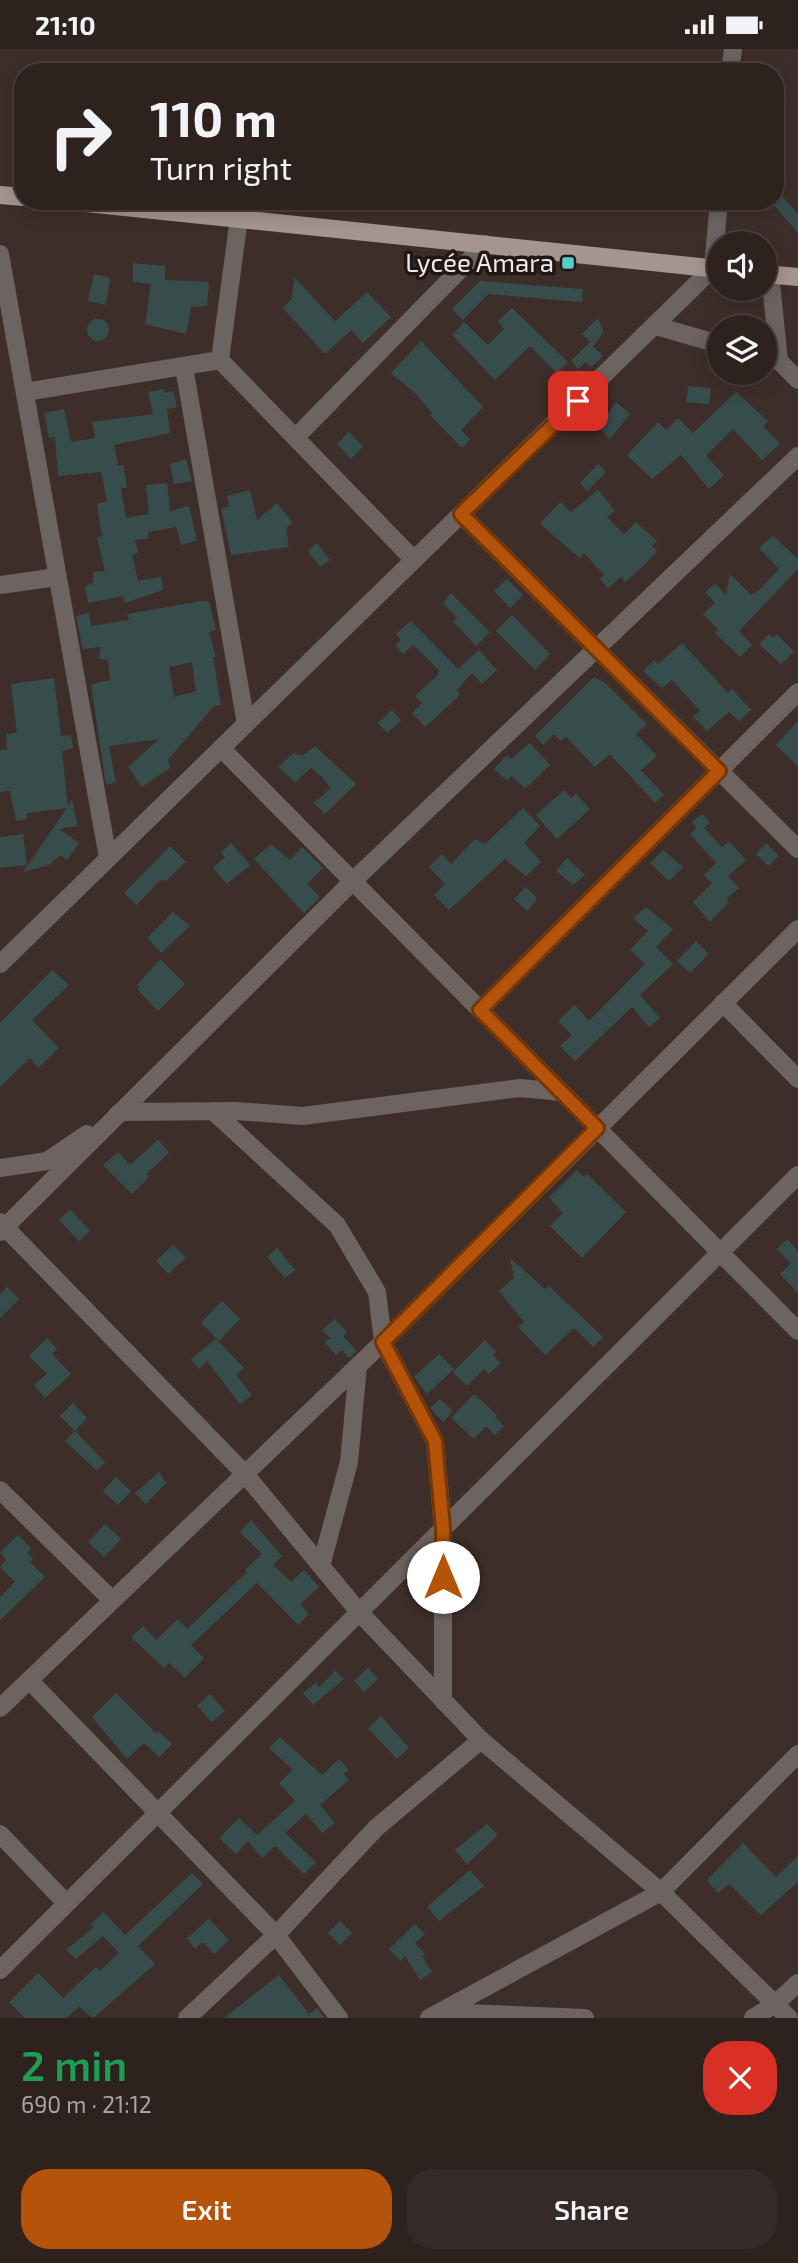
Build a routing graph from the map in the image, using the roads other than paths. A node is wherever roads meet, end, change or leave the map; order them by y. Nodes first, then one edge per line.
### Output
1 (158, 210) edge
2 (719, 210) edge
3 (239, 218) junction
4 (718, 231) edge
5 (485, 244) junction
6 (0, 254) edge
7 (707, 268) edge
8 (777, 275) edge
9 (798, 277) edge
10 (707, 278) edge
11 (656, 326) junction
12 (707, 341) edge
13 (220, 360) junction
14 (777, 363) edge
15 (184, 367) junction
16 (798, 380) edge
17 (25, 392) junction
18 (296, 437) junction
19 (798, 456) edge
20 (461, 514) junction
21 (414, 560) junction
22 (57, 577) junction
23 (0, 585) edge
24 (597, 649) junction
25 (798, 692) edge
26 (246, 724) junction
27 (221, 748) junction
28 (719, 771) junction
29 (798, 849) edge
30 (108, 858) junction
31 (354, 880) junction
32 (798, 929) edge
33 (0, 964) edge
34 (723, 1003) junction
35 (480, 1010) junction
36 (798, 1079) edge
37 (562, 1092) junction
38 (213, 1111) junction
39 (121, 1112) junction
40 (597, 1128) junction
41 (0, 1168) edge
42 (798, 1175) edge
43 (2, 1227) edge
44 (719, 1252) junction
45 (798, 1331) edge
46 (383, 1342) junction
47 (358, 1366) junction
48 (245, 1474) junction
49 (0, 1490) edge
50 (443, 1528) junction
51 (321, 1566) junction
52 (112, 1600) junction
53 (359, 1612) junction
54 (29, 1680) junction
55 (443, 1700) junction
56 (0, 1708) edge
57 (481, 1740) junction
58 (798, 1754) edge
59 (157, 1814) junction
60 (0, 1834) edge
61 (661, 1892) junction
62 (66, 1903) junction
63 (276, 1935) junction
64 (0, 1970) edge
65 (798, 1983) edge
66 (775, 2004) junction
67 (435, 2015) edge
68 (187, 2018) edge
69 (339, 2018) edge
70 (585, 2018) edge
71 (753, 2018) edge
72 (789, 2018) edge

1 - 3 main road
2 - 4 street
3 - 5 main road
3 - 13 street
5 - 7 main road
5 - 18 street
6 - 17 street
8 - 9 main road
10 - 11 street
11 - 12 street
11 - 20 street
13 - 15 street
13 - 18 street
14 - 16 street
15 - 17 street
15 - 26 street
17 - 22 street
18 - 21 street
19 - 24 street
20 - 21 street
20 - 24 street
21 - 26 street
22 - 23 street
22 - 30 street
24 - 28 street
24 - 31 street
25 - 28 street
26 - 27 street
27 - 30 street
27 - 31 street
28 - 29 street
28 - 35 street
30 - 33 street
31 - 35 street
31 - 39 street
32 - 34 street
34 - 36 street
34 - 40 street
35 - 37 street
37 - 38 street
37 - 40 street
38 - 39 street
38 - 46 street
39 - 41 street
39 - 43 street
40 - 44 street
40 - 46 street
42 - 44 street
43 - 48 street
44 - 45 street
44 - 50 street
46 - 47 street
46 - 50 street
47 - 48 street
47 - 51 street
48 - 51 street
48 - 52 street
49 - 52 street
50 - 53 street
50 - 55 street
51 - 53 street
52 - 54 street
53 - 55 street
53 - 59 street
54 - 56 street
54 - 59 street
55 - 57 street
57 - 61 street
57 - 63 street
58 - 61 street
59 - 62 street
59 - 63 street
60 - 62 street
61 - 66 street
61 - 67 street
62 - 64 street
63 - 68 street
63 - 69 street
65 - 66 street
66 - 71 street
66 - 72 street
67 - 70 street

